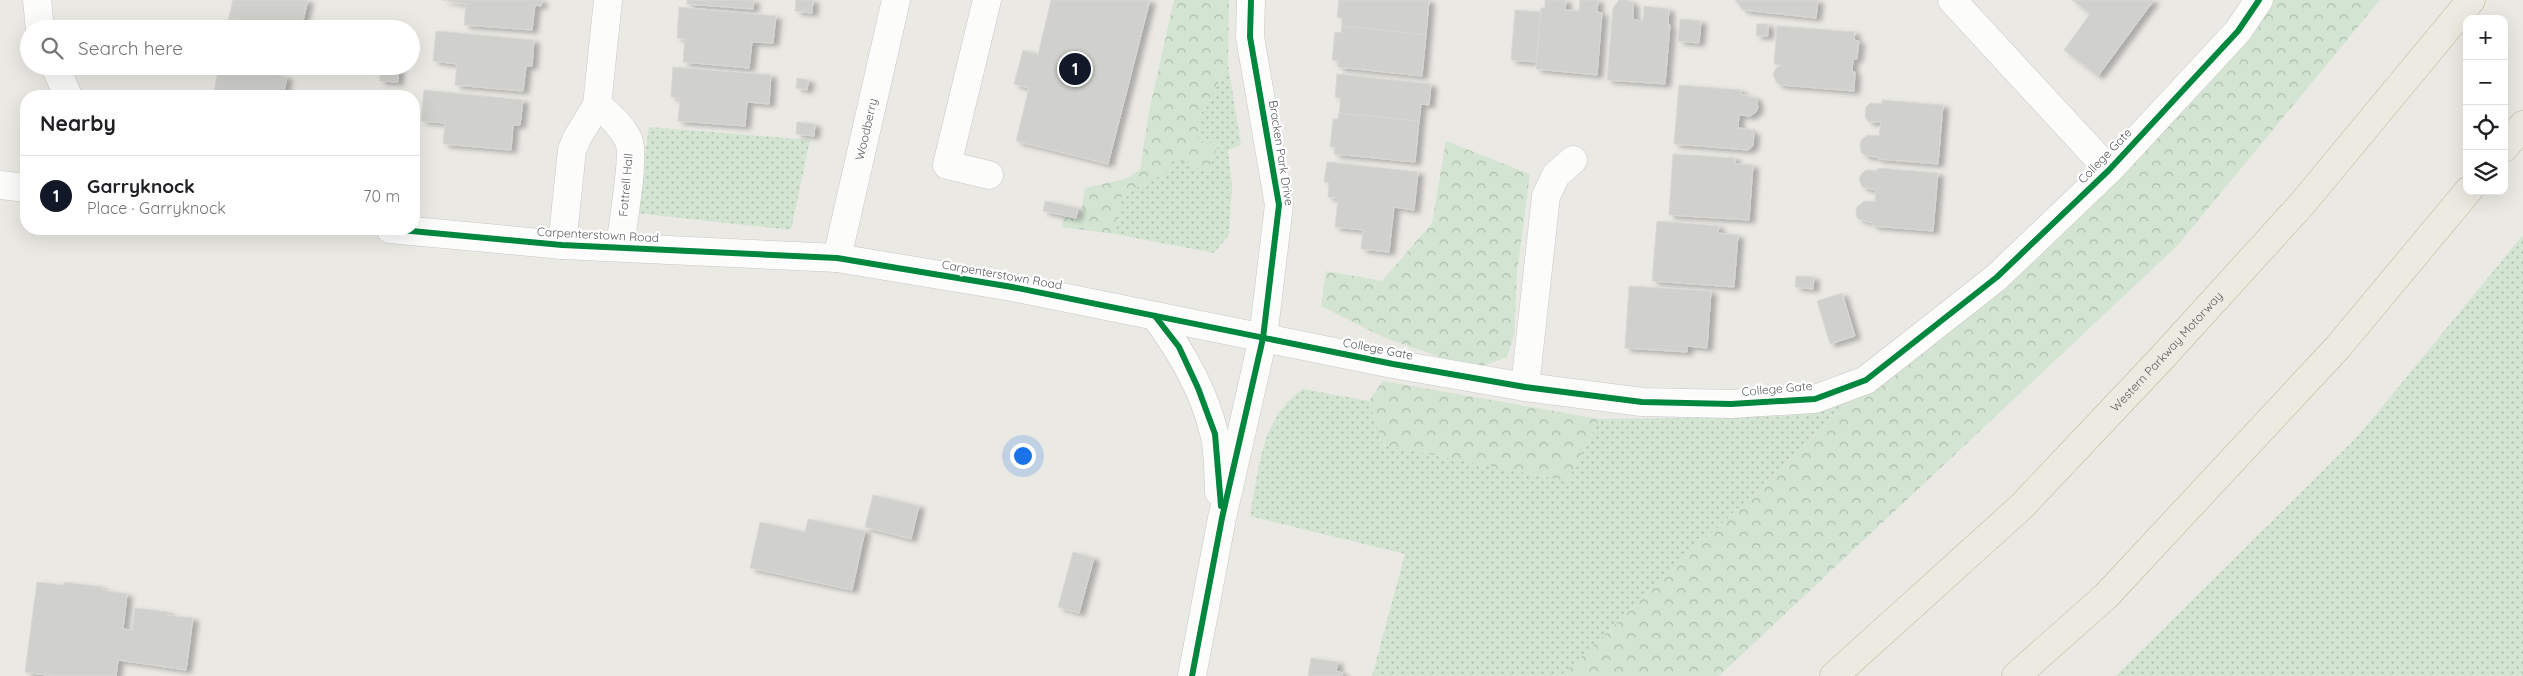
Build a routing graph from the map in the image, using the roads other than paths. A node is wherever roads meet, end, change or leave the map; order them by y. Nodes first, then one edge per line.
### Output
1 (37, 0) edge
2 (608, 0) edge
3 (896, 0) edge
4 (987, 0) edge
5 (1251, 0) edge
6 (1952, 0) edge
7 (2259, 0) edge
8 (2471, 0) edge
9 (39, 20) edge
10 (59, 75) edge
11 (65, 90) edge
12 (597, 105) junction
13 (2523, 125) edge
14 (2508, 143) edge
15 (1572, 160) dead end
16 (2108, 170) junction
17 (989, 175) dead end
18 (0, 185) edge
19 (20, 187) edge
20 (2465, 195) edge
21 (420, 232) edge
22 (562, 245) junction
23 (620, 247) junction
24 (837, 258) junction
25 (1155, 316) junction
26 (1263, 338) junction
27 (1525, 387) junction
28 (1222, 518) junction
29 (1192, 676) edge
30 (1834, 676) edge
31 (2016, 676) edge

1 - 9 street
2 - 12 street
3 - 24 street, Woodberry
4 - 17 street
5 - 26 street, Bracken Park Drive
6 - 16 street, College Gate
7 - 16 street, College Gate
8 - 30 highway, Western Parkway Motorway
10 - 11 street
12 - 22 street
12 - 23 street, Fottrell Hall
13 - 14 highway
15 - 27 street
16 - 27 street, College Gate
18 - 19 street
20 - 31 highway
21 - 22 street, Carpenterstown Road
22 - 23 street, Carpenterstown Road
23 - 24 street, Carpenterstown Road
24 - 25 street, Carpenterstown Road
25 - 26 street, Carpenterstown Road
25 - 28 street
26 - 27 street, College Gate
26 - 28 street
28 - 29 street

